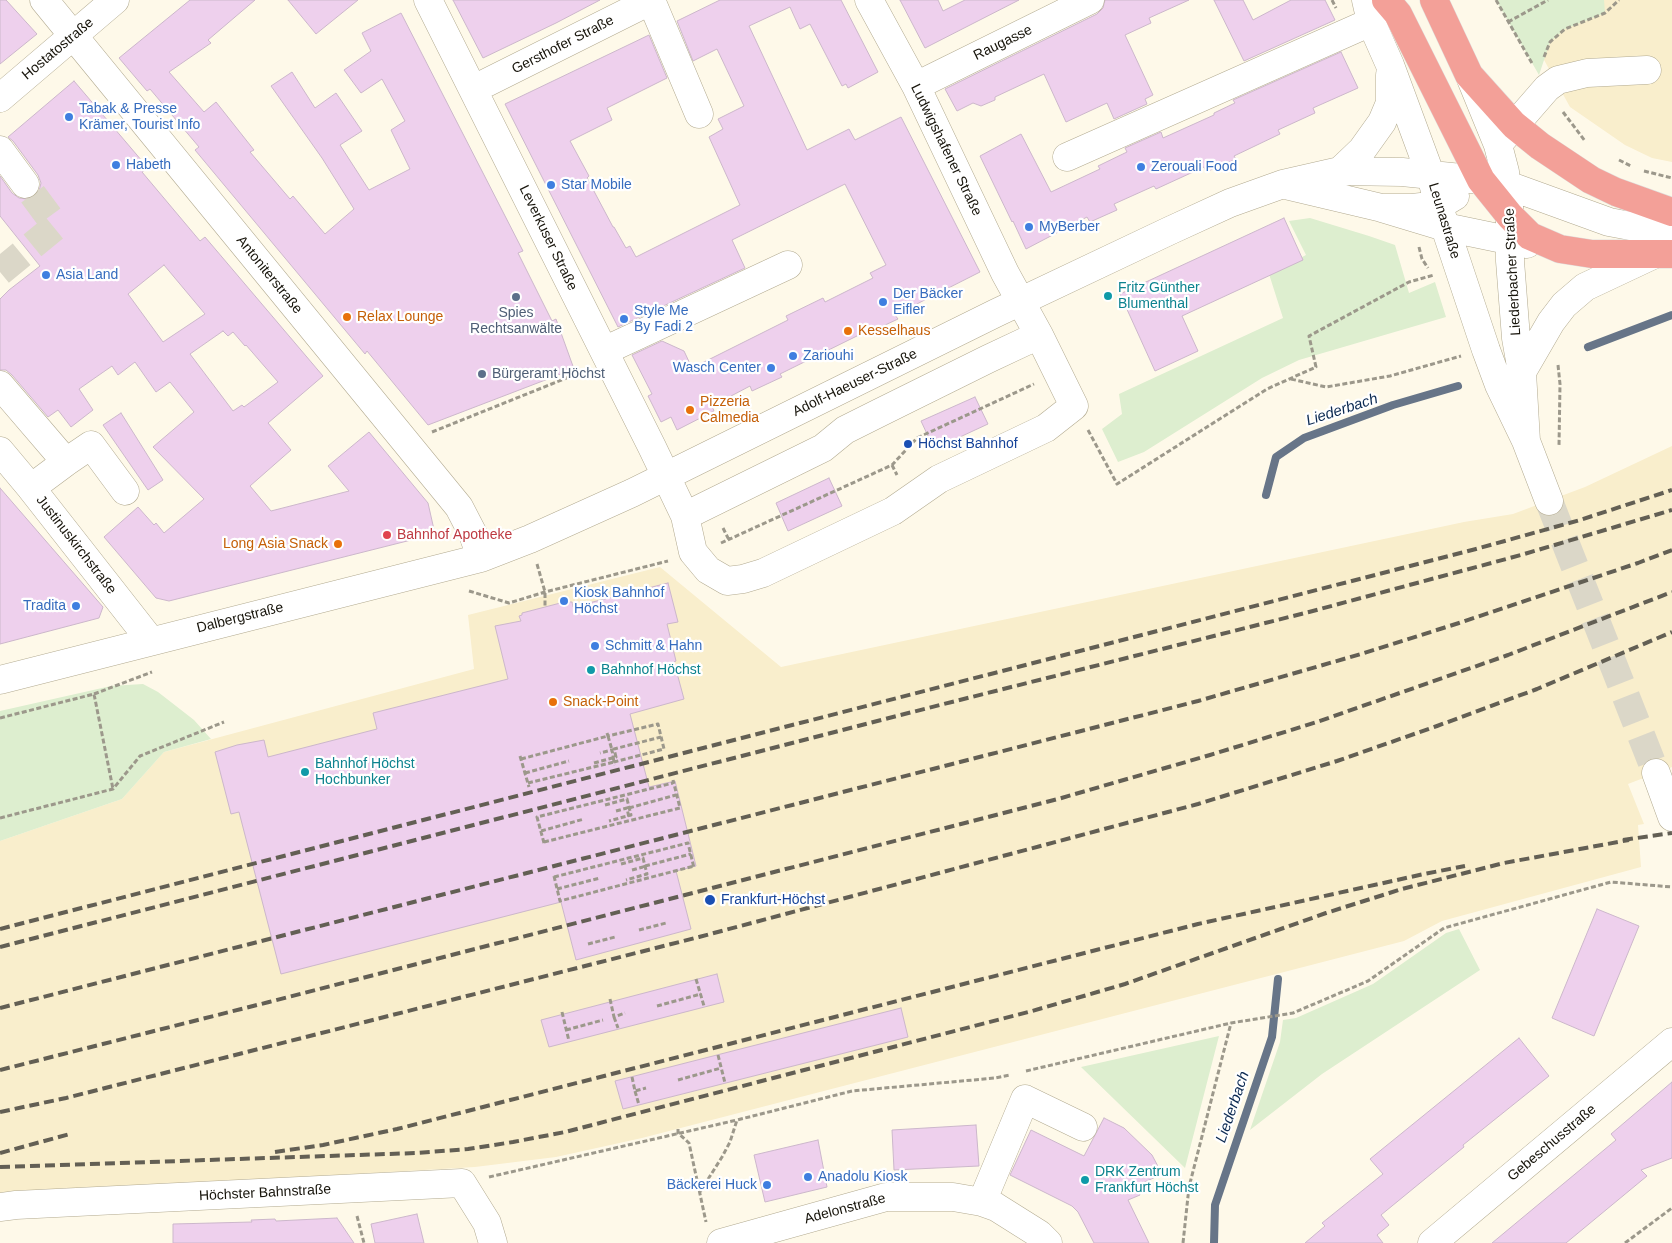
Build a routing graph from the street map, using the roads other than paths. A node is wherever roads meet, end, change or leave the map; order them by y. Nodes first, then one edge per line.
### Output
1 (44, 0) edge
2 (116, 0) edge
3 (428, 0) edge
4 (652, 0) edge
5 (868, 0) edge
6 (1090, 0) edge
7 (1386, 0) edge
8 (1434, 0) edge
9 (1368, 11) edge
10 (73, 36) junction
11 (1390, 65) junction
12 (1647, 70) dead end
13 (916, 86) junction
14 (474, 89) junction
15 (0, 98) edge
16 (699, 114) dead end
17 (1506, 135) junction
18 (0, 150) edge
19 (1067, 157) dead end
20 (1340, 171) junction
21 (1430, 176) junction
22 (1494, 183) junction
23 (25, 184) tunnel mouth
24 (1283, 184) junction
25 (1672, 212) edge
26 (1442, 216) junction
27 (1510, 228) junction
28 (1672, 229) edge
29 (1663, 255) edge
30 (788, 265) dead end
31 (1021, 301) junction
32 (1039, 335) junction
33 (606, 356) junction
34 (1522, 372) junction
35 (0, 385) edge
36 (1074, 406) joint
37 (1526, 441) junction
38 (0, 451) edge
39 (66, 462) junction
40 (666, 477) junction
41 (31, 488) junction
42 (125, 491) dead end
43 (1549, 501) tunnel mouth
44 (685, 516) junction
45 (481, 558) junction
46 (151, 641) junction
47 (0, 680) edge
48 (1656, 773) tunnel mouth
49 (1670, 805) edge
50 (1672, 1042) edge
51 (1083, 1127) dead end
52 (982, 1202) junction
53 (8, 1206) edge
54 (714, 1234) edge
55 (1032, 1238) edge
56 (493, 1243) edge
57 (1432, 1243) edge

1 - 10 street, Antoniterstraße
2 - 10 street, Hostatostraße
3 - 14 street, Leverkuser Straße
4 - 14 street, Gersthofer Straße
4 - 16 street
5 - 13 street, Ludwigshafener Straße
6 - 13 street, Raugasse
7 - 22 main road
8 - 17 main road
9 - 11 street, Leunastraße
9 - 19 street
10 - 15 street, Hostatostraße
10 - 45 street, Antoniterstraße
11 - 20 street
11 - 21 street, Leunastraße
12 - 17 street
13 - 31 street, Ludwigshafener Straße
14 - 33 street, Leverkuser Straße
17 - 22 street
17 - 25 main road
18 - 23 street
20 - 21 street, Adolf-Haeuser-Straße
20 - 24 street, Adolf-Haeuser-Straße
21 - 22 street, Adolf-Haeuser-Straße
21 - 26 street, Leunastraße
22 - 26 street
22 - 27 main road
22 - 28 street, Adolf-Haeuser-Straße
24 - 26 street
24 - 31 street, Adolf-Haeuser-Straße
26 - 27 street
26 - 37 street, Leunastraße
27 - 29 main road
27 - 34 street, Liederbacher Straße
29 - 34 street
30 - 33 street
31 - 32 street, Ludwigshafener Straße
31 - 40 street, Adolf-Haeuser-Straße
32 - 36 street, Ludwigshafener Straße
32 - 44 street
33 - 40 street, Leverkuser Straße
34 - 37 street, Liederbacher Straße
35 - 39 street
36 - 44 street, Leverkuser Straße
37 - 43 street, Liederbacher Straße
38 - 41 street, Justinuskirchstraße
39 - 41 street
39 - 42 street
40 - 44 street, Leverkuser Straße
40 - 45 street, Adolf-Haeuser-Straße
41 - 46 street, Justinuskirchstraße
45 - 46 street, Dalbergstraße
46 - 47 street, Dalbergstraße
48 - 49 street
50 - 57 street, Gebeschusstraße
51 - 52 street
52 - 54 street, Adelonstraße
52 - 55 street, Adelonstraße
53 - 56 street, Höchster Bahnstraße

